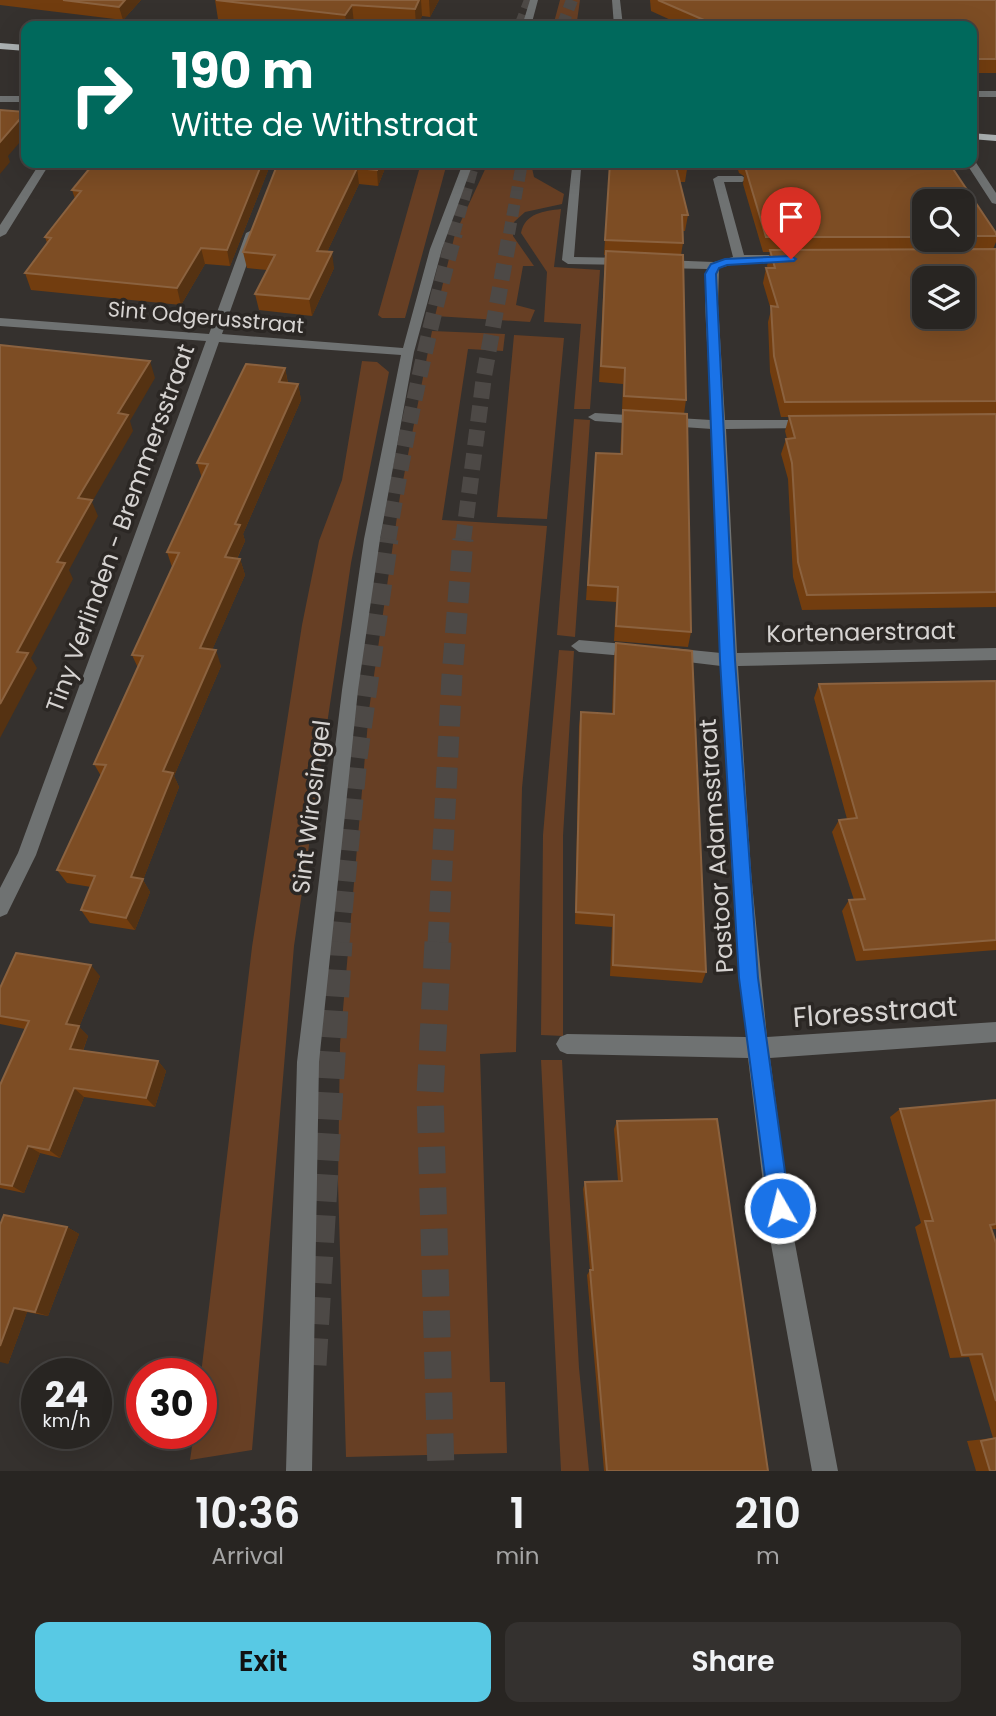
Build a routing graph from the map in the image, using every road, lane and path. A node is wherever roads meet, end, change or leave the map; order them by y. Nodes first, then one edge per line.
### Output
1 (534, 0) edge
2 (617, 0) edge
3 (528, 21) edge
4 (619, 21) edge
5 (0, 46) edge
6 (21, 48) edge
7 (977, 94) edge
8 (996, 94) edge
9 (0, 99) edge
10 (21, 99) edge
11 (977, 136) edge
12 (996, 138) edge
13 (43, 168) edge
14 (466, 168) edge
15 (974, 168) edge
16 (576, 169) dead end
17 (742, 179) dead end
18 (996, 201) edge
19 (260, 213) edge
20 (0, 234) edge
21 (807, 259) edge
22 (726, 263) junction
23 (0, 322) edge
24 (212, 337) junction
25 (408, 352) junction
26 (595, 417) dead end
27 (830, 424) edge
28 (719, 425) junction
29 (579, 646) dead end
30 (996, 654) edge
31 (728, 660) junction
32 (0, 908) edge
33 (996, 1032) edge
34 (567, 1044) dead end
35 (757, 1048) junction
36 (299, 1471) edge
37 (825, 1471) edge

1 - 3 street
2 - 4 street
5 - 6 main road
7 - 8 street
9 - 10 street
11 - 12 main road
13 - 20 street
14 - 25 street, Sint Wirosingel
15 - 18 street
16 - 22 street
17 - 22 street, Pastoor Adamsstraat
19 - 24 street, Tiny Verlinden - Bremmersstraat
21 - 22 street
22 - 28 street, Pastoor Adamsstraat
23 - 24 street, Sint Odgerusstraat
24 - 25 street, Sint Odgerusstraat
24 - 32 street, Tiny Verlinden - Bremmersstraat
25 - 36 street, Sint Wirosingel
26 - 28 street
27 - 28 street
28 - 31 street, Pastoor Adamsstraat
29 - 31 street, Kortenaerstraat
30 - 31 street, Kortenaerstraat
31 - 35 street, Pastoor Adamsstraat
33 - 35 street, Floresstraat
34 - 35 street, Floresstraat
35 - 37 street, Pastoor Adamsstraat

